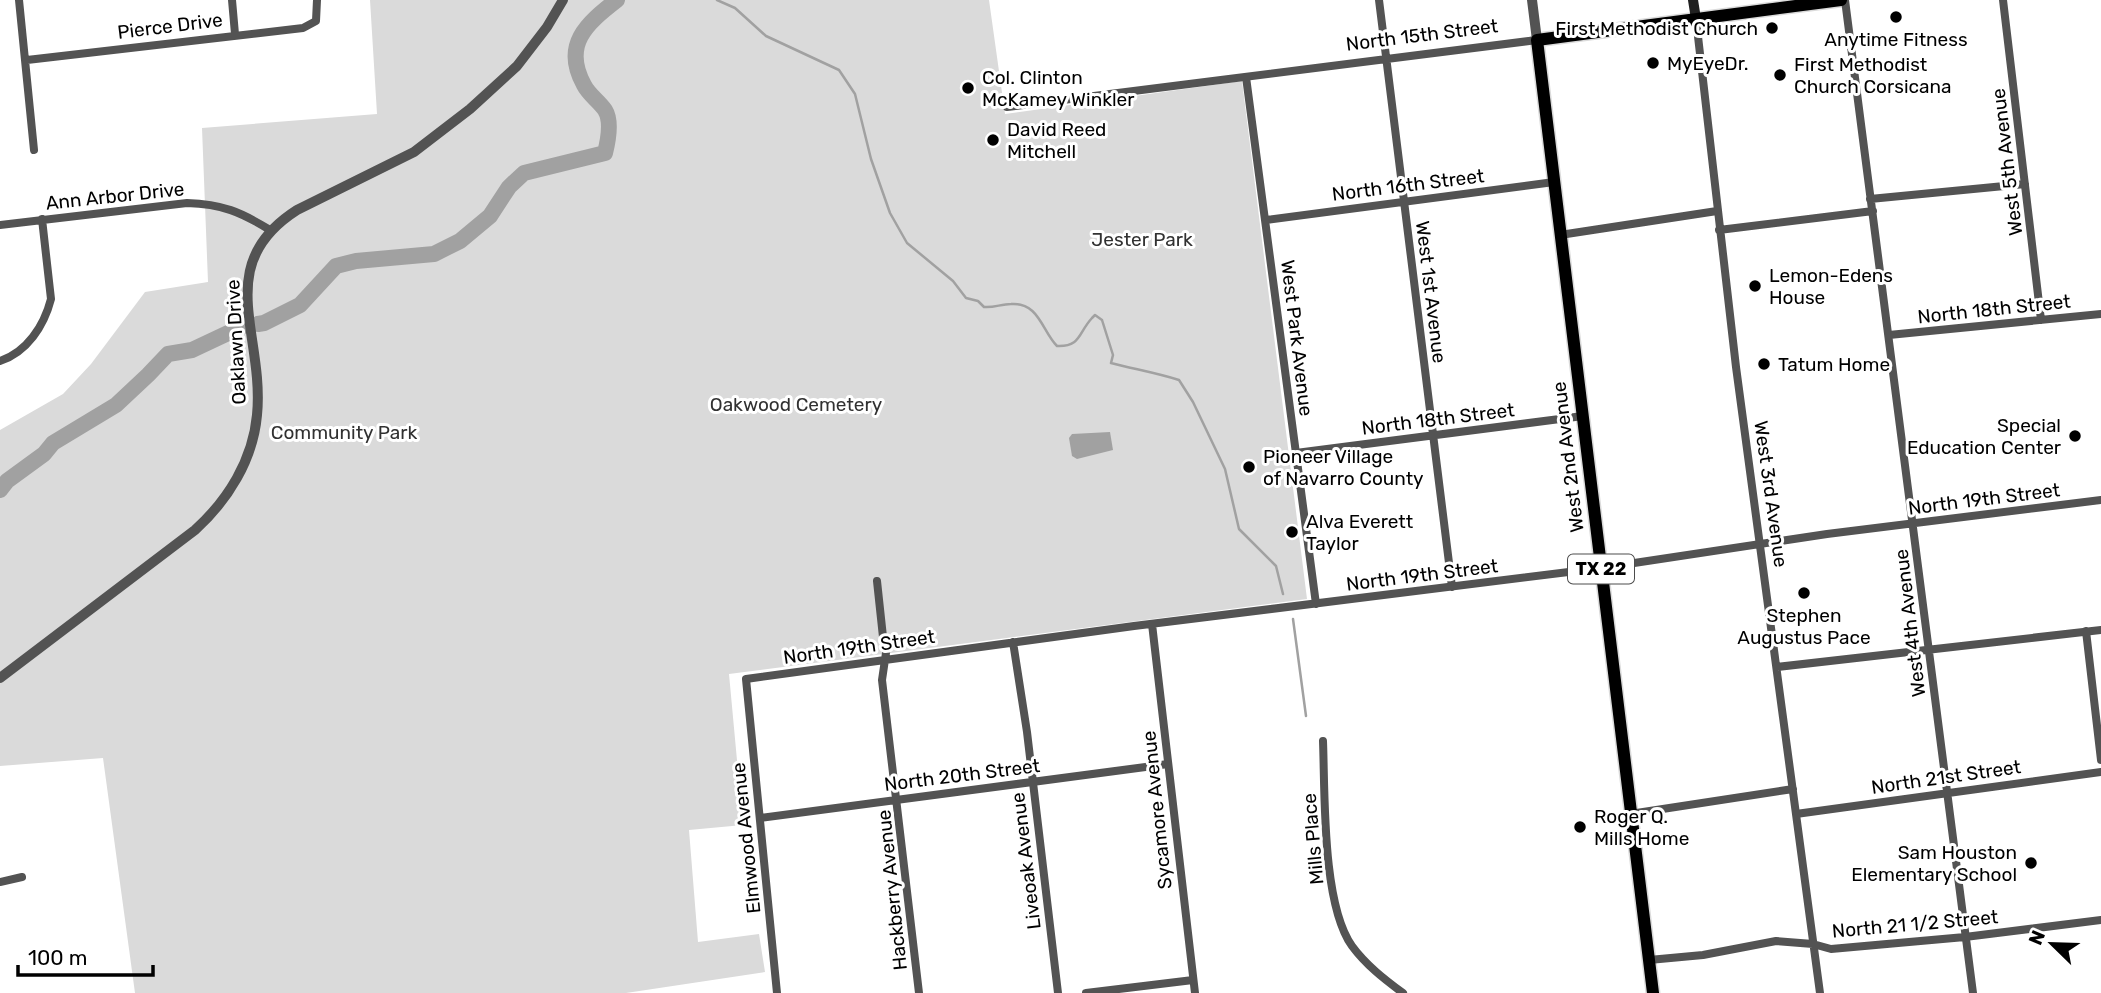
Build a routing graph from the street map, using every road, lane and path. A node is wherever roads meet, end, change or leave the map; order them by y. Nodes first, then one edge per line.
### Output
1 (19, 0) edge
2 (232, 0) edge
3 (317, 0) edge
4 (563, 0) edge
5 (1379, 0) edge
6 (1532, 0) edge
7 (1693, 0) edge
8 (1843, 0) edge
9 (2003, 0) edge
10 (1696, 19) junction
11 (235, 34) junction
12 (1537, 40) junction
13 (1387, 59) junction
14 (27, 60) junction
15 (1246, 77) junction
16 (1007, 107) dead end
17 (34, 149) dead end
18 (1554, 182) junction
19 (2025, 184) junction
20 (1870, 199) junction
21 (1404, 202) junction
22 (1717, 211) junction
23 (1873, 211) junction
24 (42, 219) junction
25 (1266, 220) junction
26 (0, 225) edge
27 (270, 230) junction
28 (1719, 230) junction
29 (1560, 235) junction
30 (2101, 314) edge
31 (2041, 320) junction
32 (1889, 335) junction
33 (0, 361) edge
34 (1583, 416) junction
35 (1433, 435) junction
36 (1296, 453) junction
37 (2101, 500) edge
38 (1914, 523) junction
39 (1760, 544) junction
40 (1601, 568) junction
41 (877, 581) dead end
42 (1452, 587) junction
43 (1316, 604) junction
44 (1152, 624) junction
45 (2101, 630) edge
46 (2086, 631) junction
47 (1013, 642) junction
48 (1928, 649) junction
49 (885, 660) junction
50 (1777, 667) junction
51 (0, 678) edge
52 (746, 679) joint
53 (1323, 741) dead end
54 (2101, 760) edge
55 (1168, 764) junction
56 (2101, 772) edge
57 (1033, 782) junction
58 (1793, 789) junction
59 (1946, 794) junction
60 (898, 799) junction
61 (1630, 814) junction
62 (1796, 814) junction
63 (760, 818) junction
64 (22, 877) dead end
65 (0, 882) edge
66 (2101, 920) edge
67 (1965, 937) junction
68 (1813, 944) junction
69 (1649, 960) junction
70 (1193, 980) junction
71 (777, 993) edge
72 (919, 993) edge
73 (1058, 993) edge
74 (1086, 993) edge
75 (1195, 993) edge
76 (1403, 993) edge
77 (1653, 993) edge
78 (1819, 993) edge
79 (1973, 993) edge

1 - 14 street
2 - 11 street
3 - 11 street, Pierce Drive
4 - 27 street, Oaklawn Drive
5 - 13 street, West 1st Avenue
6 - 12 street, West 2nd Avenue
7 - 10 main road, West 3rd Avenue
8 - 10 main road, North 15th Street
8 - 20 street, West 4th Avenue
9 - 19 street, West 5th Avenue
10 - 12 main road, North 15th Street
10 - 22 street, West 3rd Avenue
11 - 14 street, Pierce Drive
12 - 13 street, North 15th Street
12 - 18 main road, West 2nd Avenue / TX 22
13 - 15 street, North 15th Street
13 - 21 street, West 1st Avenue
14 - 17 street
15 - 16 street, North 15th Street
15 - 25 street, West Park Avenue
18 - 21 street, North 16th Street
18 - 29 main road, West 2nd Avenue / TX 22
19 - 20 street
19 - 31 street, West 5th Avenue
20 - 23 street, West 4th Avenue
21 - 25 street, North 16th Street
21 - 35 street, West 1st Avenue
22 - 28 street, West 3rd Avenue
22 - 29 street
23 - 28 street
23 - 32 street, West 4th Avenue
24 - 26 street, Ann Arbor Drive
24 - 27 street, Ann Arbor Drive
24 - 33 street
25 - 36 street, West Park Avenue
27 - 51 street, Oaklawn Drive
28 - 39 street, West 3rd Avenue
29 - 34 main road, West 2nd Avenue / TX 22
30 - 31 street, North 18th Street
31 - 32 street, North 18th Street
32 - 38 street, West 4th Avenue
34 - 35 street, North 18th Street
34 - 40 main road, West 2nd Avenue / TX 22
35 - 36 street, North 18th Street
35 - 42 street, West 1st Avenue
36 - 43 street, West Park Avenue
37 - 38 street, North 19th Street
38 - 39 street, North 19th Street
38 - 48 street, West 4th Avenue
39 - 40 street, North 19th Street
39 - 50 street, West 3rd Avenue
40 - 42 street, North 19th Street
40 - 61 main road, West 2nd Avenue / TX 22
41 - 49 street
42 - 43 street, North 19th Street
43 - 44 street, North 19th Street
44 - 47 street, North 19th Street
44 - 55 street, Sycamore Avenue
45 - 46 street
46 - 48 street
46 - 54 street
47 - 49 street, North 19th Street
47 - 57 street, Liveoak Avenue
48 - 50 street
48 - 59 street, West 4th Avenue
49 - 52 street, North 19th Street
49 - 60 street, Hackberry Avenue
50 - 58 street, West 3rd Avenue
52 - 63 street, Elmwood Avenue
53 - 76 street, Mills Place
55 - 57 street, North 20th Street
55 - 70 street, Sycamore Avenue
56 - 59 street, North 21st Street
57 - 60 street, North 20th Street
57 - 73 street, Liveoak Avenue
58 - 61 street
58 - 62 street, West 3rd Avenue
59 - 62 street, North 21st Street
59 - 67 street, West 4th Avenue
60 - 63 street, North 20th Street
60 - 72 street, Hackberry Avenue
61 - 69 main road, West 2nd Avenue / TX 22
62 - 68 street, West 3rd Avenue
63 - 71 street, Elmwood Avenue
64 - 65 street
66 - 67 street, North 21 1/2 Street
67 - 68 street, North 21 1/2 Street
67 - 79 street, West 4th Avenue
68 - 69 street, North 21 1/2 Street
68 - 78 street, West 3rd Avenue
69 - 77 main road, West 2nd Avenue / TX 22
70 - 74 street
70 - 75 street, Sycamore Avenue

